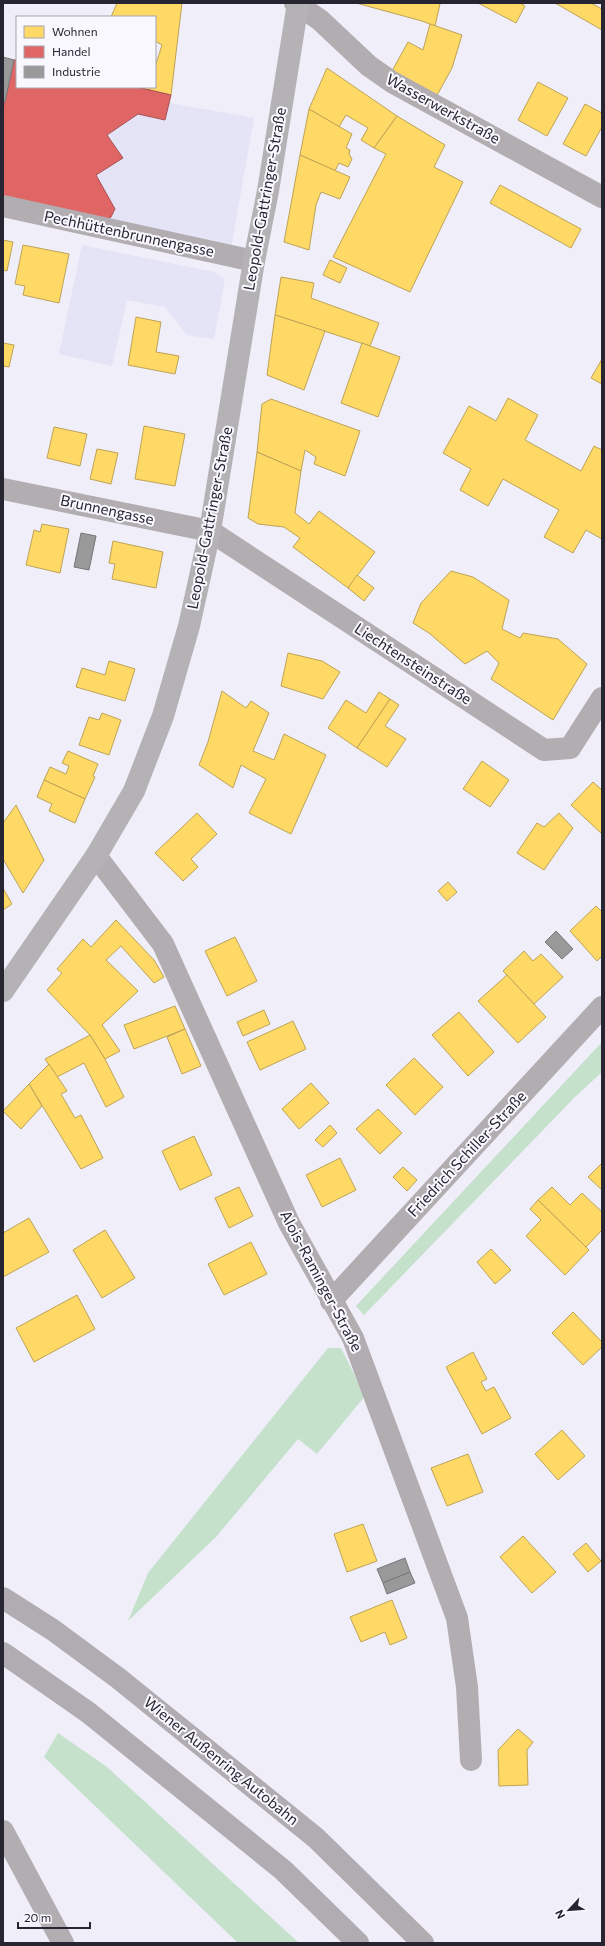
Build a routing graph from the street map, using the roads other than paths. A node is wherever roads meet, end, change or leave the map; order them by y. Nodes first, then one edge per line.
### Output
1 (297, 3) edge
2 (602, 197) edge
3 (3, 206) edge
4 (254, 261) junction
5 (3, 489) edge
6 (210, 532) junction
7 (602, 698) edge
8 (96, 856) junction
9 (3, 991) edge
10 (602, 1007) edge
11 (331, 1300) junction
12 (3, 1598) edge
13 (3, 1653) edge
14 (471, 1760) dead end
15 (3, 1830) edge
16 (63, 1943) edge
17 (358, 1943) edge
18 (423, 1943) edge

1 - 2 street, Wasserwerkstraße
1 - 4 main road, Leopold-Gattringer-Straße
3 - 4 street, Pechhüttenbrunnengasse
4 - 6 main road, Leopold-Gattringer-Straße
5 - 6 street, Brunnengasse
6 - 7 street, Liechtensteinstraße
6 - 8 main road, Leopold-Gattringer-Straße
8 - 9 main road, Leopold-Gattringer-Straße
8 - 11 street, Alois-Raminger-Straße
10 - 11 street, Friedrich Schiller-Straße
11 - 14 street, Alois-Raminger-Straße
12 - 18 highway, Wiener Außenring Autobahn
13 - 17 highway
15 - 16 street

